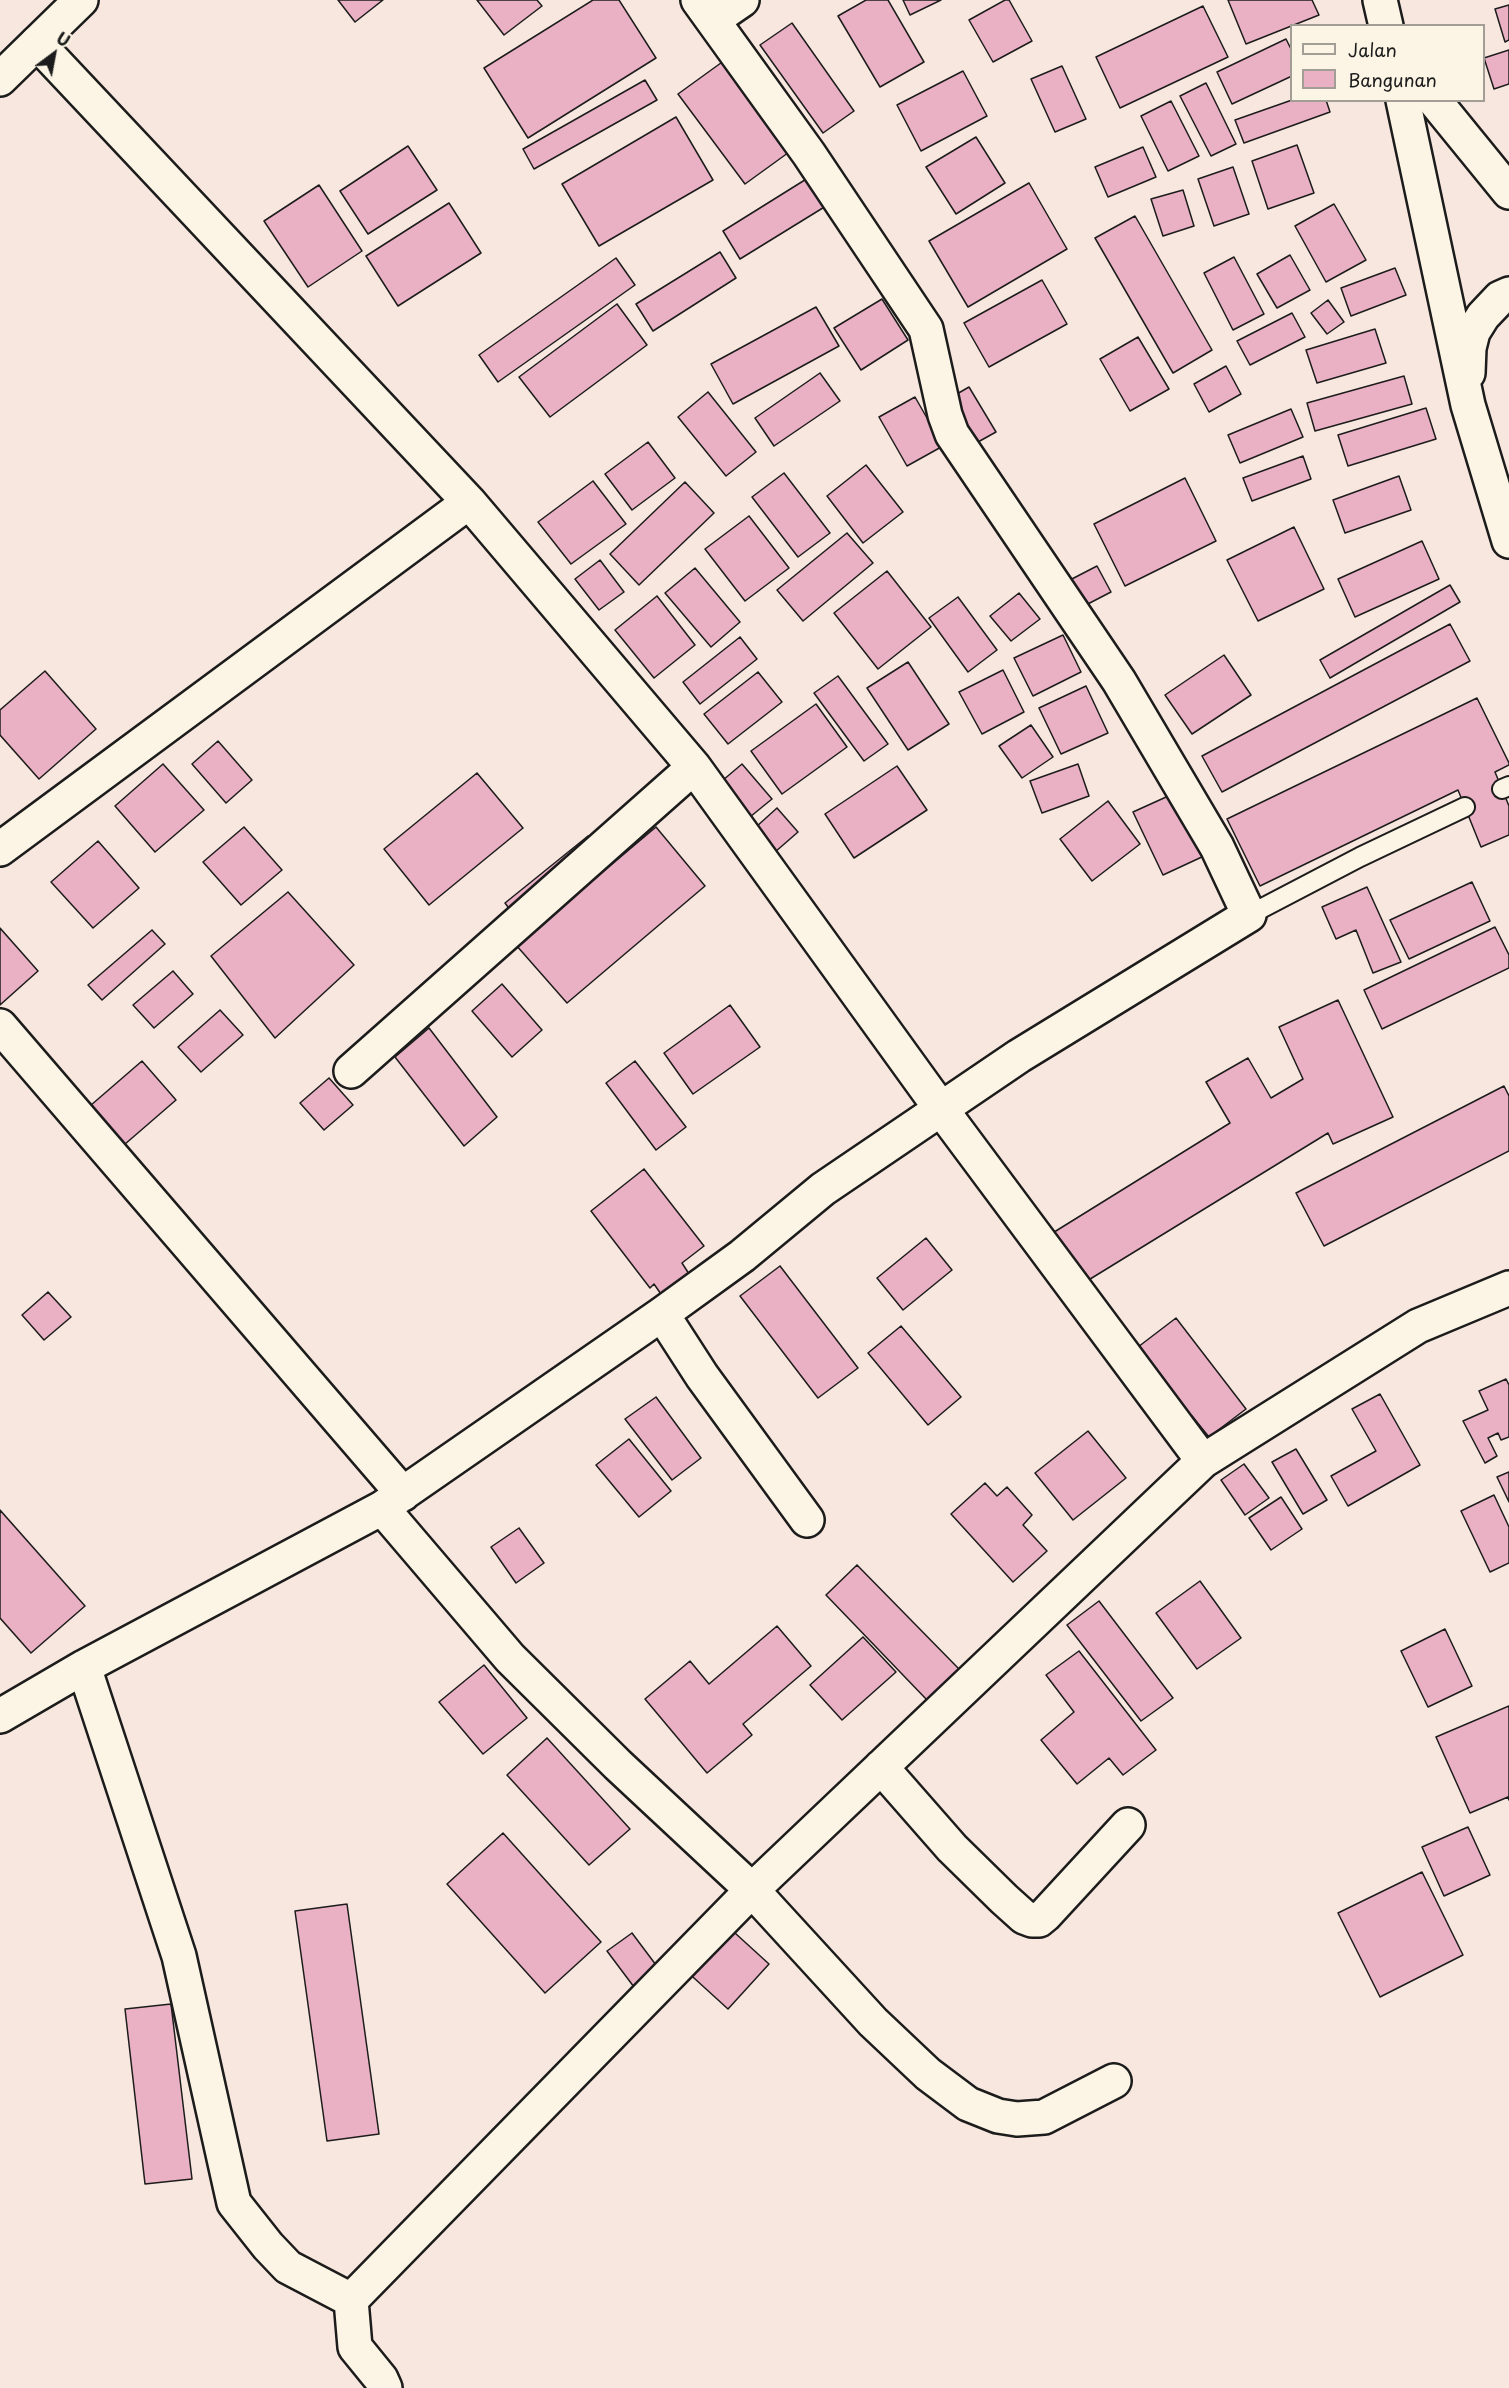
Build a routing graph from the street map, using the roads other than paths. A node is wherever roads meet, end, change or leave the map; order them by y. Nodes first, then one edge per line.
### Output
1 (81, 0) edge
2 (742, 0) edge
3 (1380, 0) edge
4 (706, 10) edge
5 (1386, 24) edge
6 (37, 43) junction
7 (0, 79) edge
8 (1403, 102) edge
9 (1436, 102) edge
10 (1509, 192) edge
11 (1509, 294) edge
12 (1468, 405) junction
13 (470, 502) junction
14 (1509, 541) edge
15 (694, 767) junction
16 (1465, 807) dead end
17 (0, 849) edge
18 (1249, 915) junction
19 (0, 1026) edge
20 (351, 1071) dead end
21 (941, 1108) junction
22 (1509, 1288) edge
23 (662, 1314) junction
24 (1203, 1461) junction
25 (393, 1501) junction
26 (807, 1520) dead end
27 (84, 1667) junction
28 (0, 1716) edge
29 (880, 1767) junction
30 (1128, 1825) dead end
31 (752, 1890) junction
32 (1114, 2081) dead end
33 (351, 2300) junction
34 (385, 2388) edge

1 - 6 main road
2 - 4 main road
3 - 5 main road
4 - 18 main road
6 - 7 main road
6 - 13 main road
8 - 12 main road
9 - 10 main road
11 - 12 main road
12 - 14 main road
13 - 15 main road
13 - 17 main road
15 - 20 main road
15 - 21 main road
16 - 18 lane
18 - 21 main road
19 - 25 main road
21 - 23 main road
21 - 24 main road
22 - 24 main road
23 - 25 main road
23 - 26 main road
24 - 29 main road
25 - 27 main road
25 - 31 main road
27 - 28 main road
27 - 33 main road
29 - 30 main road
29 - 31 main road
31 - 32 main road
31 - 33 main road
33 - 34 main road

